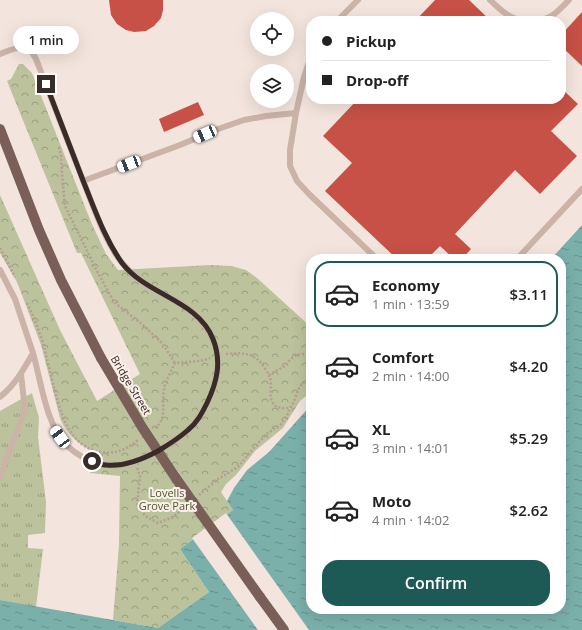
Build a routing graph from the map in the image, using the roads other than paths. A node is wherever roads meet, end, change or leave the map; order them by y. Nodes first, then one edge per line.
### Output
1 (358, 0) edge
2 (490, 0) edge
3 (569, 0) edge
4 (342, 16) edge
5 (508, 16) edge
6 (552, 16) edge
7 (0, 54) edge
8 (306, 71) edge
9 (296, 114) junction
10 (0, 129) edge
11 (84, 181) junction
12 (582, 189) edge
13 (372, 254) edge
14 (522, 254) edge
15 (0, 270) edge
16 (33, 353) junction
17 (21, 374) junction
18 (0, 397) edge
19 (0, 479) edge
20 (284, 630) edge

1 - 4 lane
2 - 5 lane
3 - 6 lane
7 - 11 lane
8 - 9 lane
9 - 11 lane
9 - 13 lane
10 - 20 main road, Bridge Street, bridge
11 - 16 lane
12 - 14 lane
15 - 16 lane
16 - 17 lane
17 - 18 lane
17 - 19 lane

